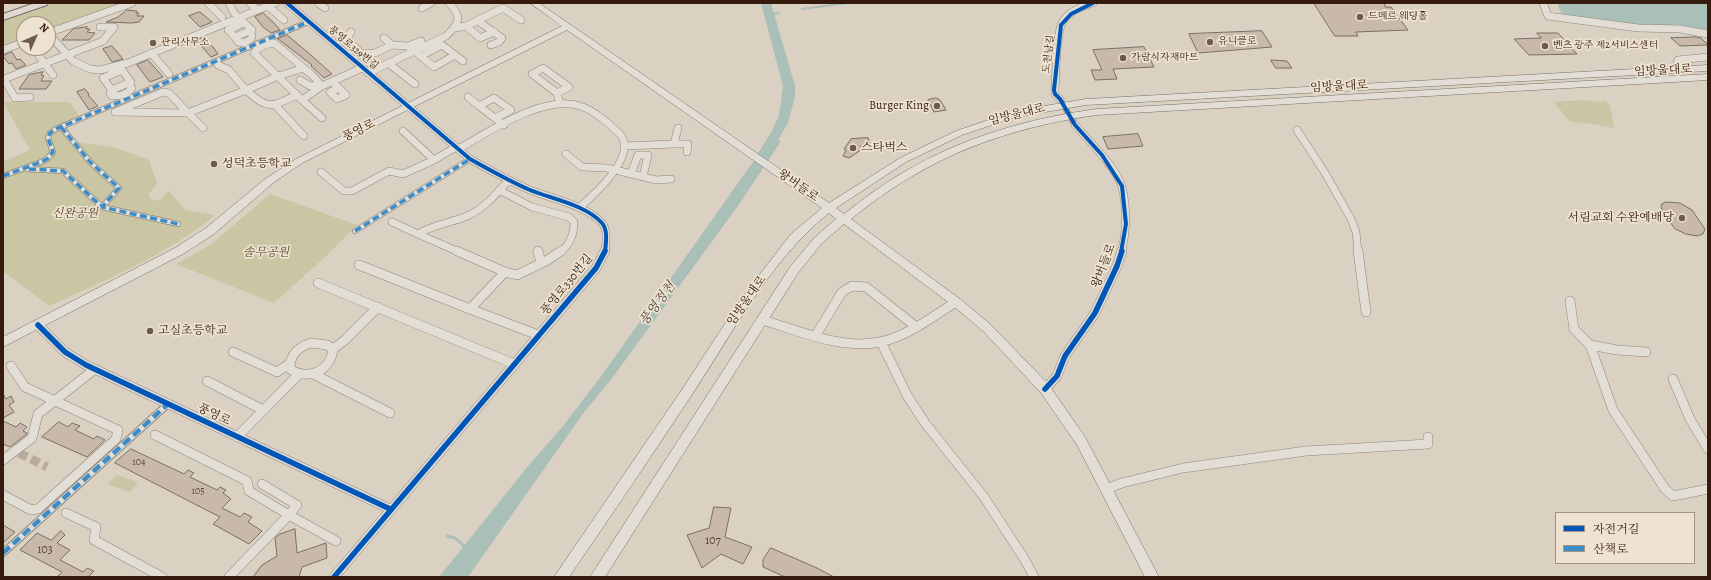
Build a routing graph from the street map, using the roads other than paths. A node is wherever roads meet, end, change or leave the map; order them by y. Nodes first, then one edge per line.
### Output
1 (27, 3) edge
2 (44, 3) edge
3 (132, 3) edge
4 (208, 3) edge
5 (229, 3) edge
6 (250, 3) edge
7 (275, 3) edge
8 (287, 3) edge
9 (318, 3) edge
10 (432, 3) edge
11 (450, 3) edge
12 (534, 3) edge
13 (1093, 3) edge
14 (1543, 3) edge
15 (268, 6) junction
16 (325, 8) dead end
17 (422, 8) dead end
18 (258, 10) junction
19 (3, 12) edge
20 (3, 17) edge
21 (222, 17) dead end
22 (239, 18) junction
23 (284, 20) dead end
24 (521, 20) dead end
25 (478, 21) junction
26 (308, 22) junction
27 (244, 23) junction
28 (466, 26) junction
29 (100, 27) dead end
30 (567, 27) junction
31 (455, 28) junction
32 (56, 30) edge
33 (351, 32) dead end
34 (494, 32) junction
35 (1708, 34) edge
36 (252, 36) dead end
37 (235, 37) junction
38 (384, 38) dead end
39 (421, 41) dead end
40 (56, 43) edge
41 (16, 45) edge
42 (392, 45) junction
43 (491, 45) dead end
44 (411, 48) junction
45 (3, 50) edge
46 (151, 54) junction
47 (66, 55) junction
48 (455, 55) junction
49 (39, 56) edge
50 (420, 56) junction
51 (1708, 57) edge
52 (463, 61) dead end
53 (388, 63) junction
54 (45, 64) junction
55 (218, 65) dead end
56 (121, 68) junction
57 (304, 68) junction
58 (1708, 68) edge
59 (365, 70) junction
60 (1680, 70) junction
61 (169, 74) dead end
62 (53, 75) dead end
63 (278, 76) junction
64 (3, 78) edge
65 (1707, 78) edge
66 (300, 80) dead end
67 (332, 82) junction
68 (415, 84) dead end
69 (322, 86) junction
70 (132, 88) dead end
71 (339, 88) dead end
72 (112, 90) junction
73 (246, 90) junction
74 (557, 93) junction
75 (30, 97) dead end
76 (300, 97) junction
77 (468, 97) dead end
78 (1060, 98) tunnel mouth
79 (560, 104) junction
80 (275, 105) junction
81 (408, 106) junction
82 (479, 106) junction
83 (188, 113) junction
84 (322, 118) dead end
85 (495, 118) junction
86 (504, 125) junction
87 (1075, 125) tunnel mouth
88 (61, 127) junction
89 (203, 128) dead end
90 (678, 128) dead end
91 (403, 130) dead end
92 (1297, 130) dead end
93 (304, 136) dead end
94 (674, 144) junction
95 (624, 146) junction
96 (457, 148) junction
97 (687, 152) dead end
98 (566, 154) dead end
99 (470, 159) junction
100 (434, 160) junction
101 (24, 168) junction
102 (614, 170) junction
103 (321, 172) dead end
104 (631, 174) junction
105 (3, 176) edge
106 (643, 177) junction
107 (671, 179) dead end
108 (509, 180) junction
109 (499, 190) junction
110 (102, 207) junction
111 (579, 208) junction
112 (829, 208) junction
113 (844, 219) junction
114 (392, 222) dead end
115 (178, 224) dead end
116 (355, 231) dead end
117 (418, 234) junction
118 (538, 252) dead end
119 (541, 263) junction
120 (359, 265) dead end
121 (505, 272) junction
122 (318, 283) dead end
123 (1570, 301) dead end
124 (956, 302) junction
125 (378, 307) junction
126 (470, 310) junction
127 (1366, 312) dead end
128 (763, 320) junction
129 (38, 325) junction
130 (916, 326) junction
131 (538, 335) junction
132 (816, 335) junction
133 (3, 342) edge
134 (881, 342) junction
135 (1590, 345) junction
136 (333, 349) junction
137 (233, 352) dead end
138 (1646, 352) dead end
139 (289, 364) junction
140 (514, 364) junction
141 (11, 366) dead end
142 (95, 369) junction
143 (313, 374) junction
144 (298, 375) junction
145 (1673, 379) dead end
146 (207, 381) dead end
147 (1045, 389) junction
148 (55, 401) junction
149 (168, 404) junction
150 (263, 410) junction
151 (390, 414) dead end
152 (155, 435) dead end
153 (237, 437) junction
154 (1428, 437) dead end
155 (1708, 449) edge
156 (3, 460) edge
157 (262, 484) dead end
158 (1106, 489) junction
159 (1708, 489) edge
160 (3, 494) edge
161 (390, 509) junction
162 (66, 513) dead end
163 (289, 515) junction
164 (336, 541) dead end
165 (3, 553) edge
166 (162, 577) edge
167 (229, 577) edge
168 (334, 577) edge
169 (561, 577) edge
170 (597, 577) edge
171 (1034, 577) edge
172 (1152, 577) edge

1 - 19 main road
2 - 20 main road
3 - 32 street
4 - 21 street
5 - 22 street
6 - 18 street
7 - 15 street
8 - 26 street, 풍영로329번길
9 - 16 street
10 - 17 street
11 - 31 street
12 - 30 main road, 왕버들로
13 - 78 street, 도천남길
14 - 35 street
15 - 18 street
15 - 23 street
18 - 22 street
22 - 27 street
22 - 46 street
24 - 25 street
25 - 28 street
25 - 34 street
26 - 59 street, 풍영로329번길
26 - 88 street
27 - 37 street
27 - 37 street
28 - 31 street
28 - 34 street
29 - 47 street
30 - 81 main road, 풍영로
30 - 112 main road, 왕버들로
31 - 44 street
33 - 42 street
34 - 43 street
36 - 37 street
38 - 42 street
39 - 44 street
40 - 47 street
41 - 45 street
42 - 44 street
44 - 50 street
44 - 53 street
46 - 56 street
46 - 61 street
47 - 54 street
47 - 56 street
48 - 50 street
48 - 50 street
48 - 52 street
49 - 54 street
51 - 60 street
53 - 59 street
53 - 68 street
54 - 62 street
54 - 64 street
55 - 73 street
56 - 72 street
56 - 72 street
57 - 63 street
57 - 63 street
57 - 69 street
58 - 60 main road, 임방울대로
59 - 67 street
59 - 81 street, 풍영로329번길
60 - 112 main road, 임방울대로
63 - 73 street
63 - 76 street
64 - 75 street
65 - 113 main road, 임방울대로
66 - 69 street
67 - 69 street
67 - 71 street
69 - 76 street
70 - 72 street
73 - 80 street
73 - 83 street
74 - 74 street
74 - 79 street
76 - 80 street
76 - 84 street
77 - 82 street
79 - 86 street
79 - 95 street
80 - 93 street
81 - 96 street, 풍영로330번길
81 - 129 main road, 풍영로
82 - 85 street
82 - 85 street
83 - 83 street
83 - 89 street
85 - 86 street
86 - 96 street
87 - 147 street, 왕버들로
88 - 101 street
88 - 110 street
90 - 94 street
91 - 100 street
92 - 127 street
94 - 95 street
94 - 97 street
95 - 102 street
96 - 99 street, 풍영로330번길
96 - 100 street
98 - 102 street
99 - 108 street, 풍영로330번길
99 - 116 street
100 - 103 street
101 - 105 street
101 - 110 street
102 - 104 street
102 - 111 street
104 - 106 street
104 - 106 street
106 - 107 street
108 - 109 street
108 - 111 street, 풍영로330번길
109 - 117 street
109 - 119 street
110 - 115 street
111 - 131 street, 풍영로330번길
112 - 113 main road, 왕버들로
112 - 169 main road, 임방울대로
113 - 124 main road, 왕버들로
113 - 128 main road, 임방울대로
114 - 117 street
117 - 121 street
118 - 119 street
119 - 121 street
120 - 126 street
121 - 126 street
122 - 125 street
123 - 135 street
124 - 130 street, 임방울대로
124 - 147 main road, 왕버들로
125 - 136 street
125 - 140 street
126 - 131 street
128 - 132 street, 임방울대로
128 - 170 main road, 임방울대로
129 - 133 main road, 풍영로
129 - 142 street, 풍영로
130 - 132 street
130 - 134 street, 임방울대로
131 - 140 street, 풍영로330번길
132 - 134 street, 임방울대로
134 - 171 street
135 - 138 street
135 - 159 street
136 - 139 street
136 - 143 street
137 - 139 street
139 - 144 street
140 - 161 street, 풍영로330번길
141 - 148 street
142 - 148 street
142 - 149 street, 풍영로
143 - 144 street
143 - 151 street
144 - 150 street
145 - 155 street
146 - 150 street
147 - 158 main road, 왕버들로
148 - 156 street
148 - 160 street
149 - 153 street, 풍영로
149 - 165 street
150 - 153 street
152 - 163 street
153 - 161 street, 풍영로
154 - 158 street
157 - 163 street
158 - 172 main road, 왕버들로
161 - 168 street, 풍영로330번길
162 - 166 street
163 - 164 street
163 - 167 street

